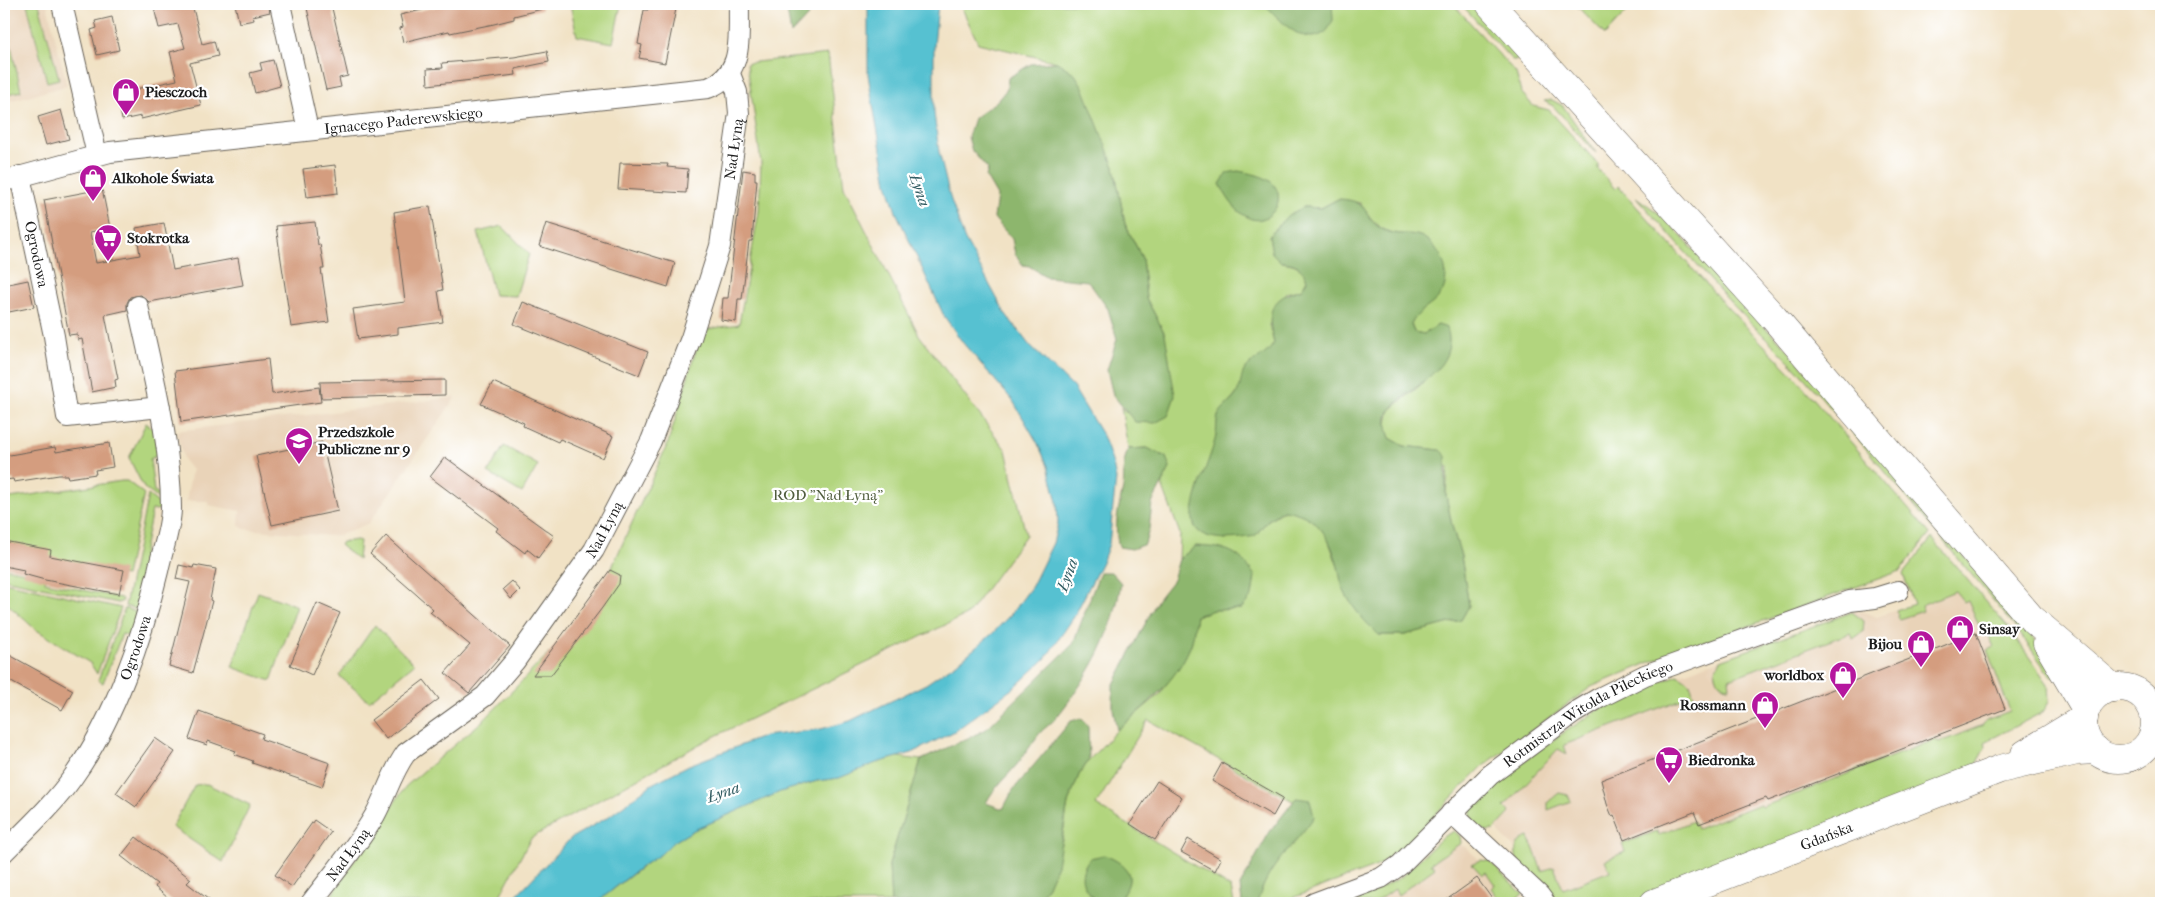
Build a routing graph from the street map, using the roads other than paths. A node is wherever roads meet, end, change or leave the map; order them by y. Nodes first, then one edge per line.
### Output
1 (62, 4) edge
2 (280, 4) edge
3 (739, 4) edge
4 (1490, 4) edge
5 (730, 74) junction
6 (308, 130) junction
7 (96, 155) junction
8 (12, 178) edge
9 (138, 306) dead end
10 (160, 407) junction
11 (1898, 591) dead end
12 (2031, 618) junction
13 (2113, 688) junction
14 (2152, 694) edge
15 (2085, 714) junction
16 (2158, 724) edge
17 (2096, 750) junction
18 (2000, 768) junction
19 (1451, 813) junction
20 (4, 852) edge
21 (311, 903) edge
22 (1314, 903) edge
23 (1545, 903) edge
24 (1654, 903) edge

1 - 7 street
2 - 6 street
3 - 5 street
4 - 12 main road
5 - 6 street, Ignacego Paderewskiego
5 - 21 street, Nad Łyną
6 - 7 street, Ignacego Paderewskiego
7 - 8 street, Ignacego Paderewskiego
8 - 10 street, Ogrodowa
9 - 10 street, Ogrodowa
10 - 20 street, Ogrodowa
11 - 19 street, Rotmistrza Witolda Pileckiego
12 - 13 main road
12 - 15 main road
13 - 14 main road
13 - 15 main road
14 - 16 main road
15 - 17 main road
15 - 18 main road, Gdańska
16 - 17 main road
17 - 18 main road, Gdańska
18 - 24 main road, Gdańska
19 - 22 street, Rotmistrza Witolda Pileckiego
19 - 23 street

